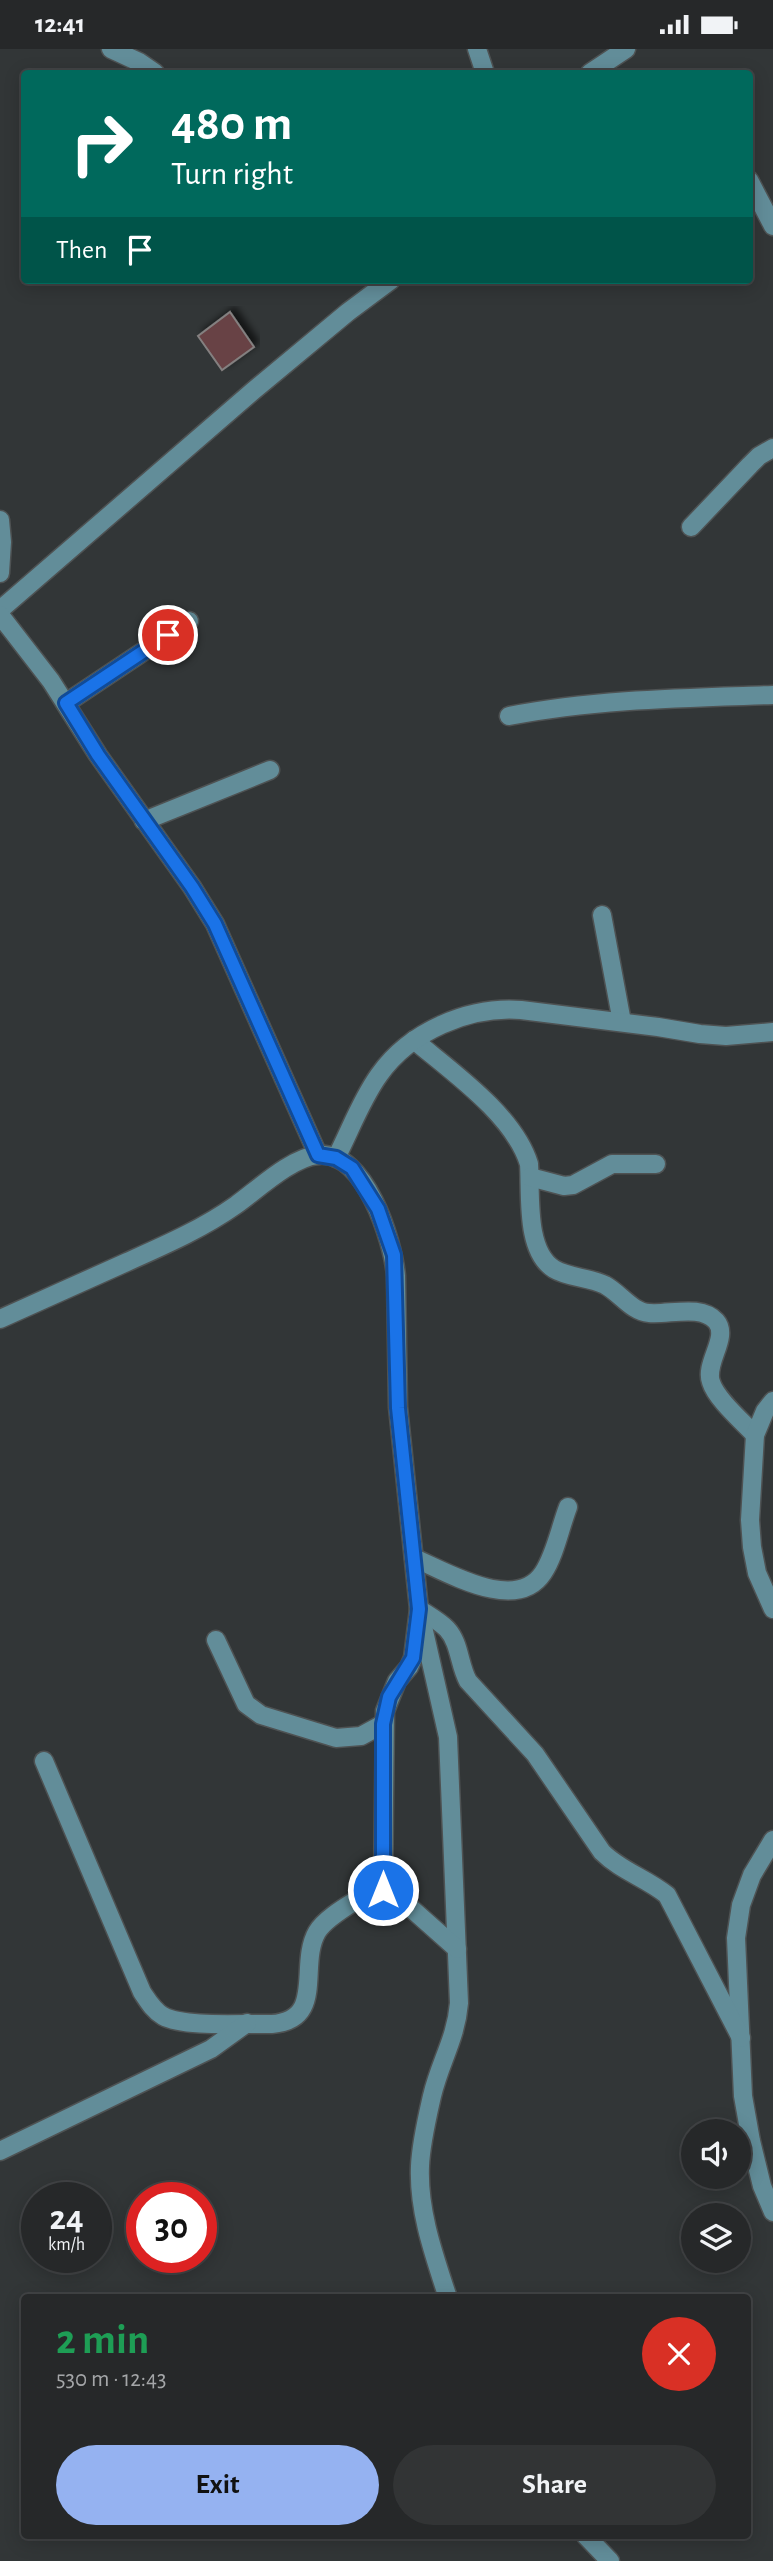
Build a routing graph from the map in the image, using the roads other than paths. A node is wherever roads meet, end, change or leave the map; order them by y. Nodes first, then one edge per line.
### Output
1 (111, 49) edge
2 (477, 49) edge
3 (626, 49) edge
4 (151, 70) edge
5 (484, 70) edge
6 (594, 70) edge
7 (753, 188) edge
8 (773, 226) edge
9 (386, 284) edge
10 (773, 448) edge
11 (0, 520) edge
12 (691, 527) dead end
13 (0, 573) edge
14 (0, 612) edge
15 (189, 621) dead end
16 (773, 695) edge
17 (66, 703) junction
18 (509, 716) dead end
19 (270, 770) dead end
20 (144, 821) junction
21 (602, 915) dead end
22 (622, 1022) junction
23 (773, 1032) edge
24 (414, 1040) junction
25 (327, 1156) junction
26 (656, 1164) dead end
27 (530, 1177) junction
28 (0, 1319) edge
29 (773, 1401) edge
30 (755, 1435) junction
31 (568, 1507) dead end
32 (414, 1558) junction
33 (419, 1609) junction
34 (773, 1609) edge
35 (216, 1640) dead end
36 (383, 1724) junction
37 (44, 1761) dead end
38 (773, 1840) edge
39 (383, 1890) junction
40 (457, 1949) junction
41 (247, 2023) junction
42 (741, 2038) junction
43 (0, 2151) edge
44 (773, 2212) edge
45 (447, 2294) edge
46 (589, 2539) edge
47 (610, 2561) edge

1 - 4 street
2 - 5 street
3 - 6 street
7 - 8 street
9 - 14 street
10 - 12 street
11 - 13 street
14 - 17 street
15 - 17 street
16 - 18 street
17 - 20 street
19 - 20 street
20 - 25 street
21 - 22 street
22 - 23 street
22 - 24 street
24 - 25 street
24 - 27 street
25 - 28 street
25 - 32 street
26 - 27 street
27 - 30 street
29 - 30 street
30 - 34 street
31 - 32 street
32 - 33 street
33 - 36 street
33 - 40 street
33 - 42 street
35 - 36 street
36 - 39 street
37 - 41 street
38 - 42 street
39 - 40 street
39 - 41 street
40 - 45 street
41 - 43 street
42 - 44 street
46 - 47 street

